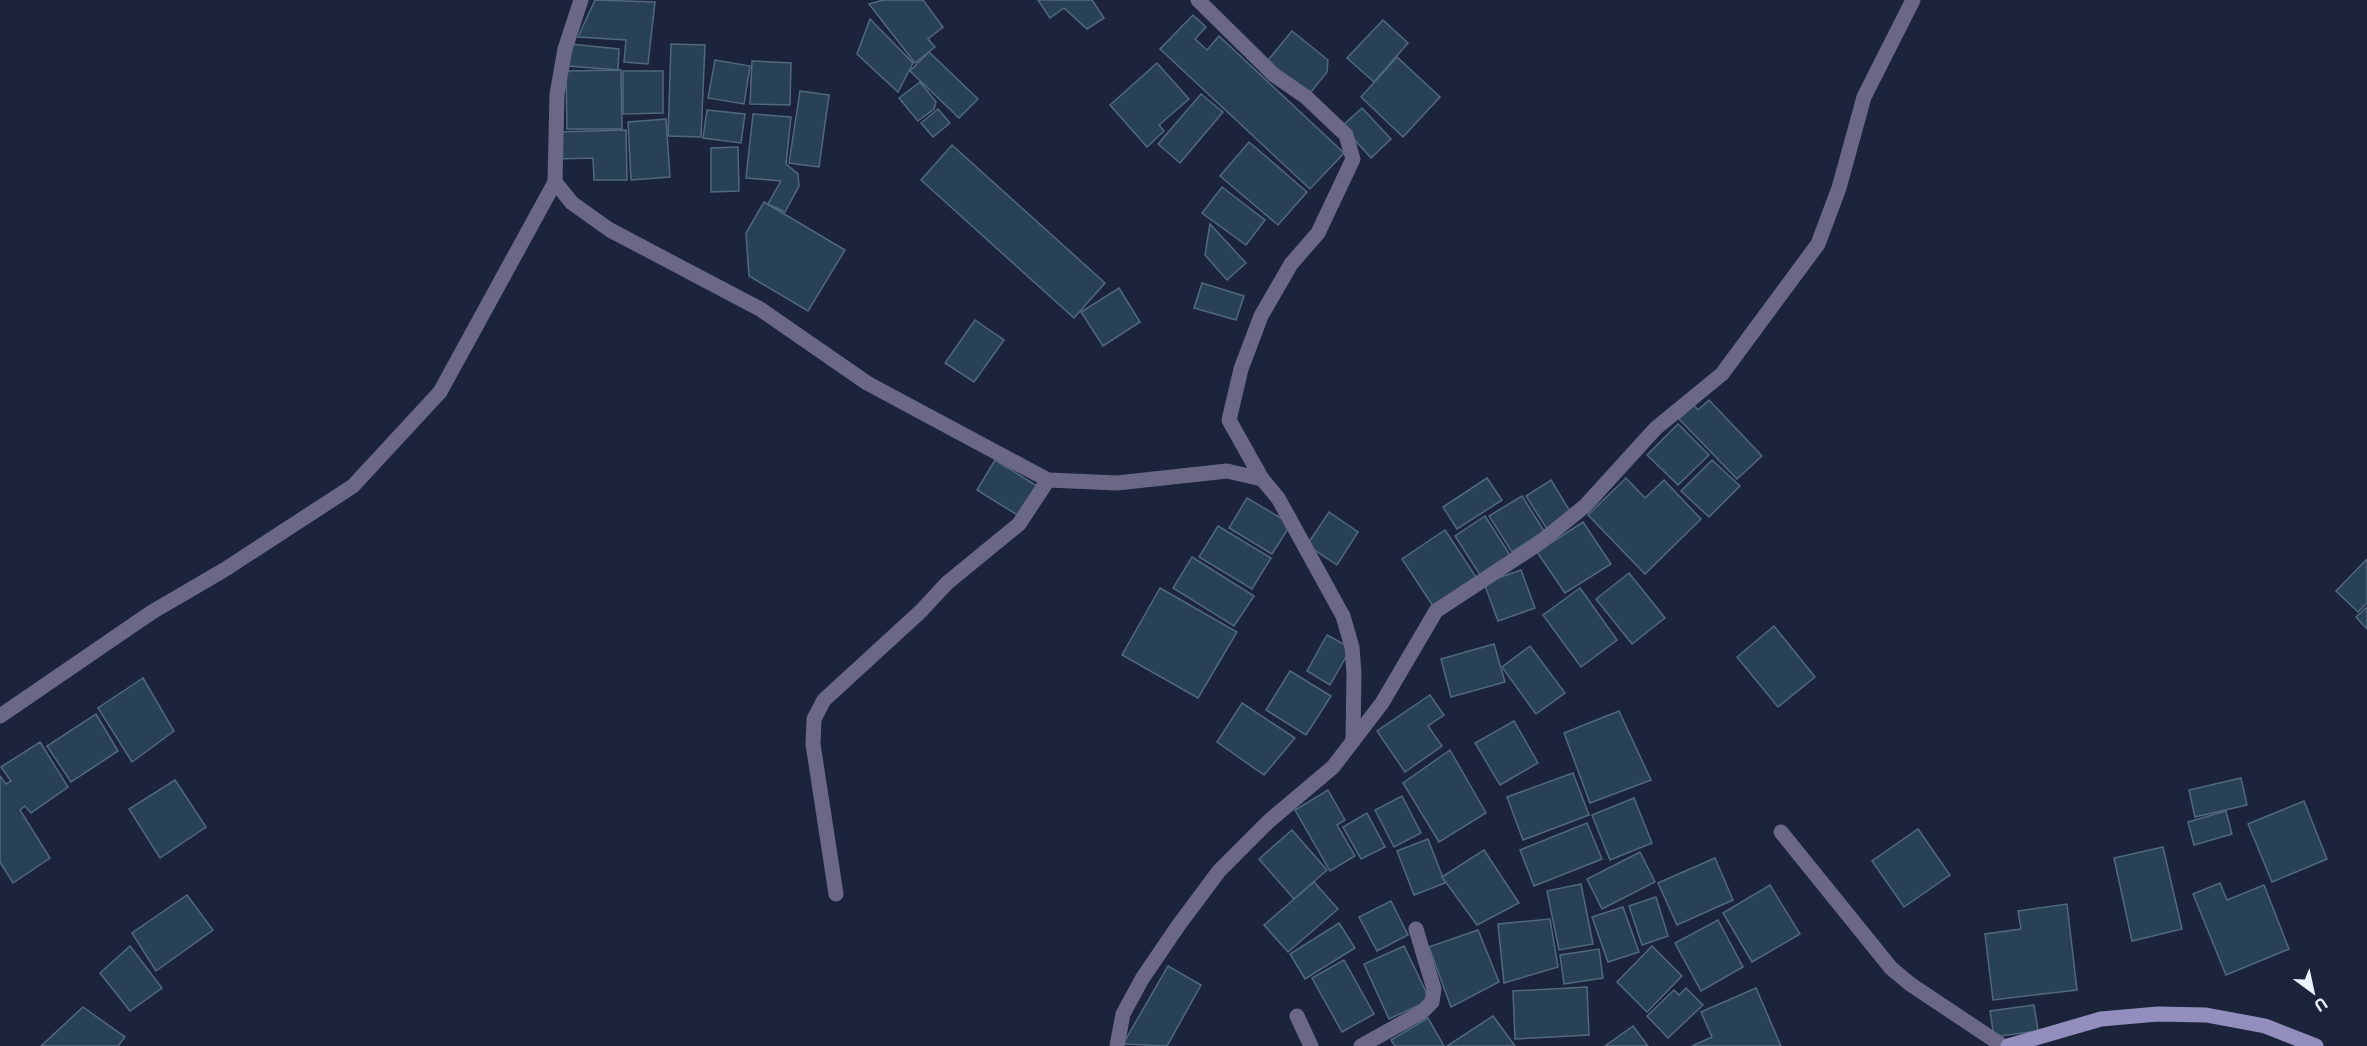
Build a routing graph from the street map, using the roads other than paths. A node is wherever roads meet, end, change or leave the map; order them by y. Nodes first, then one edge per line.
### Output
1 (581, 0) edge
2 (1198, 0) edge
3 (1913, 0) edge
4 (555, 182) junction
5 (1262, 479) junction
6 (1048, 480) junction
7 (0, 716) edge
8 (1353, 741) junction
9 (1781, 832) dead end
10 (836, 894) dead end
11 (1416, 929) dead end
12 (1297, 1016) dead end
13 (1117, 1046) edge
14 (1311, 1046) edge
15 (1361, 1046) edge
16 (2003, 1046) edge
17 (2008, 1046) edge
18 (2316, 1046) edge

1 - 4 street
2 - 5 street
3 - 8 street
4 - 6 street
4 - 7 street
5 - 6 street
5 - 8 street
6 - 10 street
8 - 13 street
9 - 16 street
11 - 15 street
12 - 14 street
17 - 18 street

